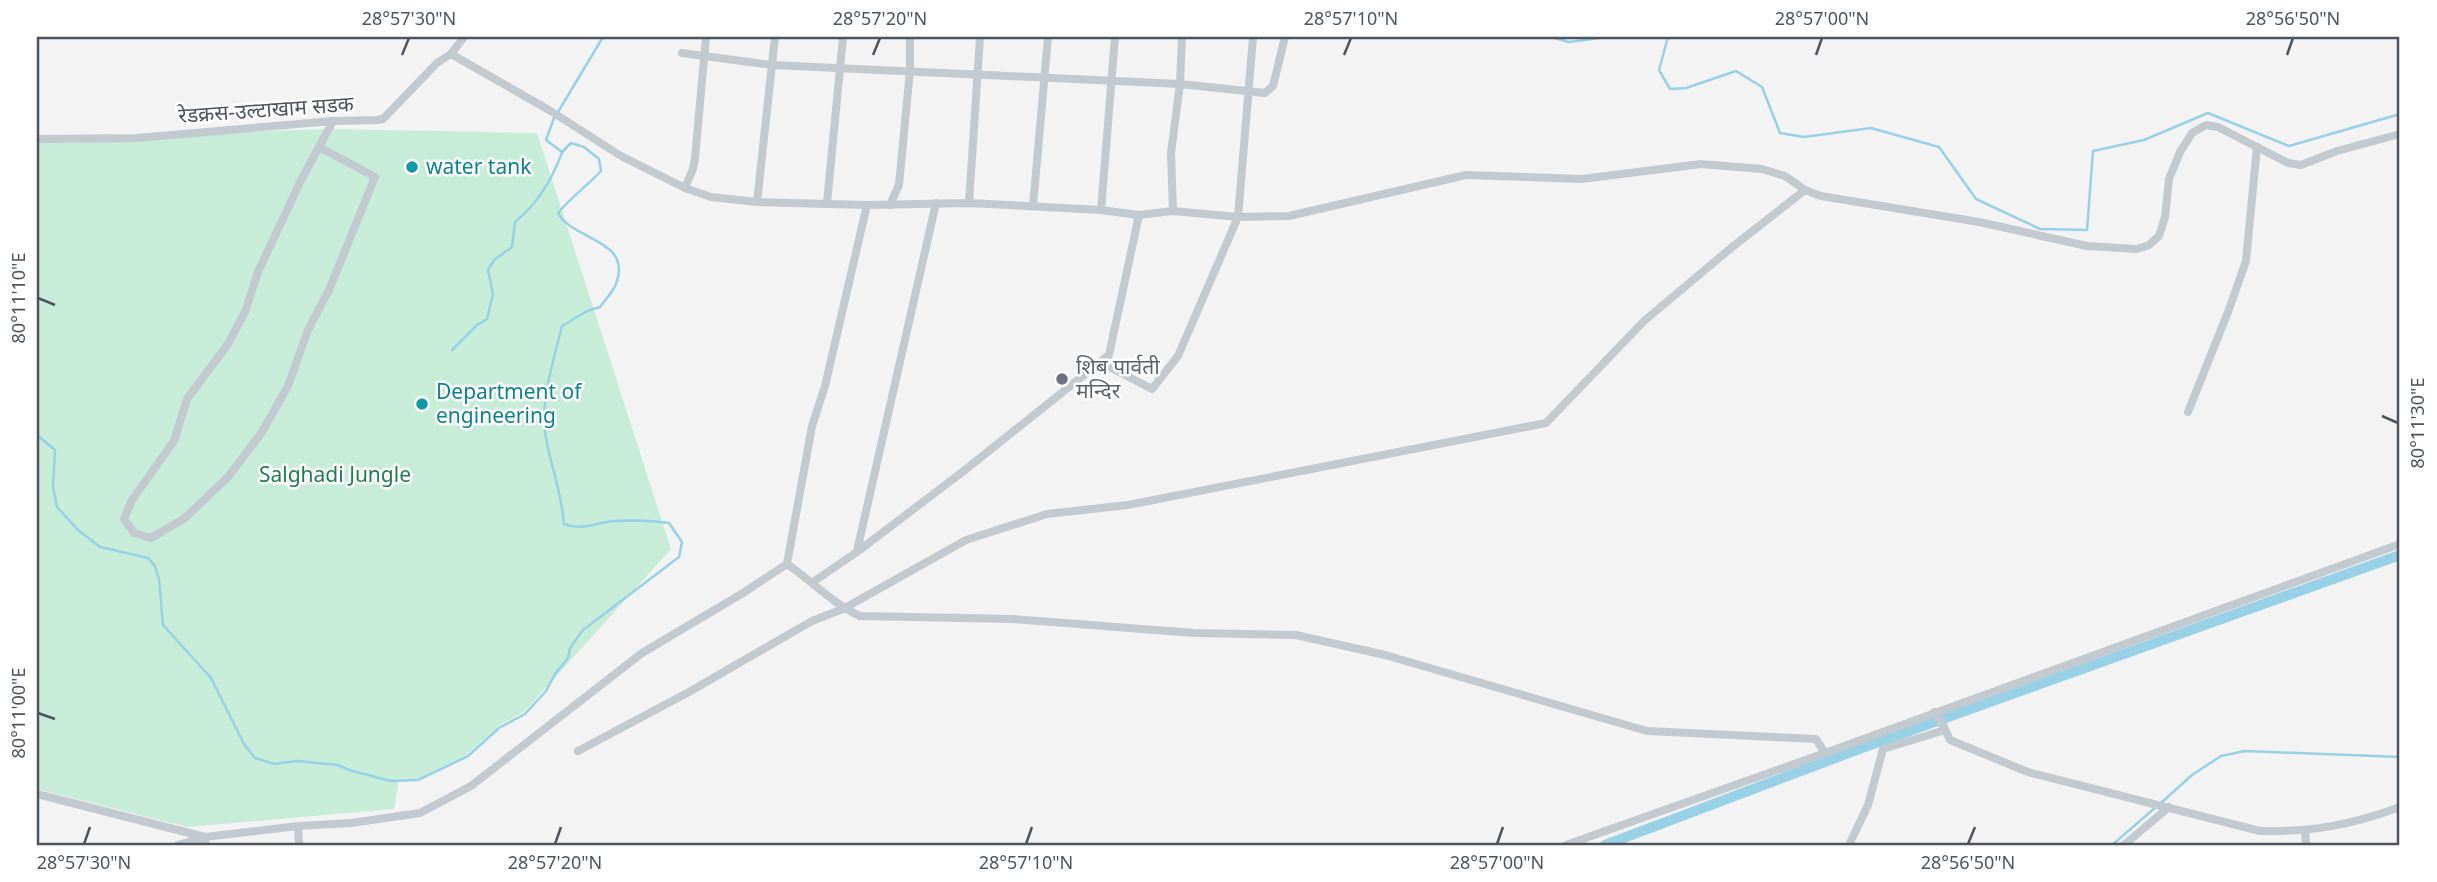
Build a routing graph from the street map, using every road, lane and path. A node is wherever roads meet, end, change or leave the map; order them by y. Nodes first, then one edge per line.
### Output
1 (464, 37) edge
2 (706, 37) edge
3 (775, 37) edge
4 (843, 37) edge
5 (911, 37) edge
6 (980, 37) edge
7 (1048, 37) edge
8 (1115, 37) edge
9 (1182, 37) edge
10 (1253, 37) edge
11 (1285, 37) edge
12 (682, 53) dead end
13 (451, 54) junction
14 (705, 57) junction
15 (772, 65) junction
16 (841, 67) junction
17 (910, 70) junction
18 (978, 74) junction
19 (1046, 79) junction
20 (1111, 81) junction
21 (1180, 84) junction
22 (1248, 92) junction
23 (333, 121) junction
24 (2400, 134) edge
25 (37, 139) edge
26 (319, 147) junction
27 (2257, 147) junction
28 (685, 188) junction
29 (1805, 190) junction
30 (757, 202) junction
31 (827, 203) junction
32 (936, 203) junction
33 (969, 203) junction
34 (867, 205) junction
35 (890, 205) junction
36 (1033, 206) junction
37 (1101, 210) junction
38 (1173, 211) junction
39 (1139, 215) junction
40 (1238, 217) junction
41 (1100, 362) junction
42 (2188, 412) dead end
43 (2400, 544) edge
44 (857, 552) junction
45 (787, 564) junction
46 (813, 582) junction
47 (843, 609) junction
48 (1935, 715) junction
49 (1945, 728) junction
50 (578, 751) dead end
51 (1825, 753) junction
52 (37, 794) edge
53 (2167, 806) junction
54 (2400, 807) edge
55 (298, 826) junction
56 (2305, 831) junction
57 (205, 841) edge
58 (178, 845) edge
59 (299, 845) edge
60 (1566, 845) edge
61 (1849, 845) edge
62 (2124, 845) edge
63 (2306, 845) edge

1 - 13 street, रेडक्रस-उल्टाखाम सडक
2 - 14 street
3 - 15 street
4 - 16 street
5 - 17 street
6 - 18 street
7 - 19 street
8 - 20 street
9 - 21 street
10 - 22 street
11 - 22 street
12 - 14 street
13 - 23 street, रेडक्रस-उल्टाखाम सडक
13 - 28 street
14 - 15 street
14 - 28 street
15 - 16 street
15 - 30 street
16 - 17 street
16 - 31 street
17 - 18 street
17 - 35 street
18 - 19 street
18 - 33 street
19 - 20 street
19 - 36 street
20 - 21 street
20 - 37 street
21 - 22 street
21 - 38 street
22 - 40 street
23 - 25 street, रेडक्रस-उल्टाखाम सडक
23 - 26 street
24 - 27 street
26 - 26 street
27 - 29 street
27 - 42 street
28 - 30 street
29 - 40 street
29 - 47 street
30 - 31 street
31 - 34 street
32 - 33 street
32 - 35 street
32 - 44 street
33 - 36 street
34 - 35 street
34 - 45 street
36 - 37 street
37 - 39 street
38 - 39 street
38 - 40 street
39 - 41 street
40 - 41 street
41 - 44 street
43 - 48 street
44 - 46 street
45 - 46 street
45 - 55 street
46 - 47 street
47 - 50 street
47 - 51 street
48 - 49 street
48 - 51 street
49 - 53 street
49 - 61 street
51 - 60 street
52 - 57 street
53 - 56 street
53 - 62 street
54 - 56 street
55 - 57 street
55 - 59 street
56 - 63 street
57 - 58 street

